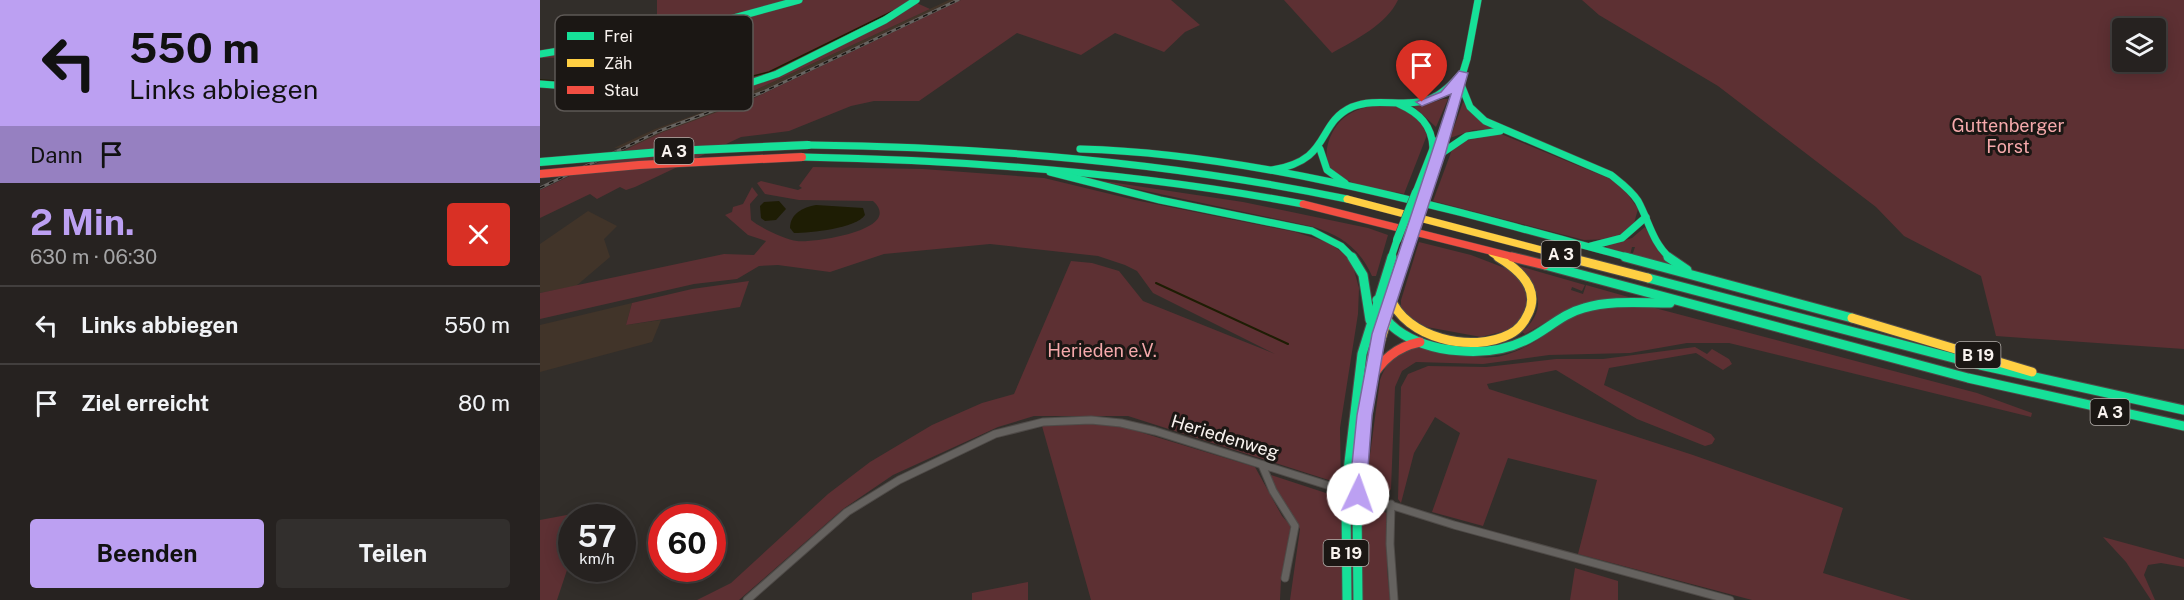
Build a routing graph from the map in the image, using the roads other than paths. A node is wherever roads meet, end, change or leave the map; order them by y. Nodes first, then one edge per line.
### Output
1 (799, 0) edge
2 (916, 0) edge
3 (1478, 0) edge
4 (742, 15) edge
5 (555, 51) edge
6 (540, 54) edge
7 (1461, 77) junction
8 (753, 82) edge
9 (540, 84) edge
10 (555, 85) edge
11 (1390, 101) junction
12 (1510, 132) junction
13 (1320, 149) junction
14 (1436, 151) junction
15 (1032, 152) junction
16 (540, 162) edge
17 (1024, 165) junction
18 (1261, 171) junction
19 (540, 174) edge
20 (1356, 189) junction
21 (1646, 217) junction
22 (1579, 245) junction
23 (1481, 247) junction
24 (1712, 282) junction
25 (1390, 297) junction
26 (1377, 300) junction
27 (1689, 304) junction
28 (1383, 319) junction
29 (1370, 320) junction
30 (1426, 343) junction
31 (1370, 380) junction
32 (2084, 390) junction
33 (2184, 410) edge
34 (2184, 426) edge
35 (1262, 465) junction
36 (1391, 504) junction
37 (1285, 578) dead end
38 (747, 600) edge
39 (1347, 600) edge
40 (1358, 600) edge
41 (1394, 600) edge
42 (1730, 600) edge

1 - 4 main road
2 - 8 main road
3 - 7 main road, B 19
5 - 6 main road
7 - 11 main road
7 - 12 main road
7 - 14 main road, B 19
9 - 10 main road
11 - 13 main road
11 - 14 main road
12 - 14 main road
12 - 21 main road
13 - 18 main road, A 3
13 - 20 main road
14 - 25 main road, B 19, bridge
14 - 26 main road, B 19, bridge
15 - 16 main road, A 3, bridge
15 - 18 main road, A 3
15 - 32 main road, A 3
17 - 19 main road, A 3, bridge
17 - 23 main road, A 3
17 - 29 main road
18 - 20 main road, A 3
20 - 22 main road, A 3
21 - 22 main road, A 3
21 - 24 main road, B 19
22 - 24 main road, A 3
23 - 25 main road
23 - 27 main road, A 3
24 - 32 main road, B 19
25 - 28 main road, B 19
26 - 28 main road
26 - 29 main road, B 19
27 - 30 main road, A 3
27 - 34 main road, A 3
28 - 30 main road, A 3
28 - 31 main road, B 19
29 - 39 main road, B 19, bridge
30 - 31 main road, A 3
31 - 40 main road, B 19, bridge
32 - 33 main road, A 3
35 - 36 street, Heriedenweg
35 - 37 street
35 - 38 street, Heriedenweg
36 - 41 street
36 - 42 street, Heriedenweg

